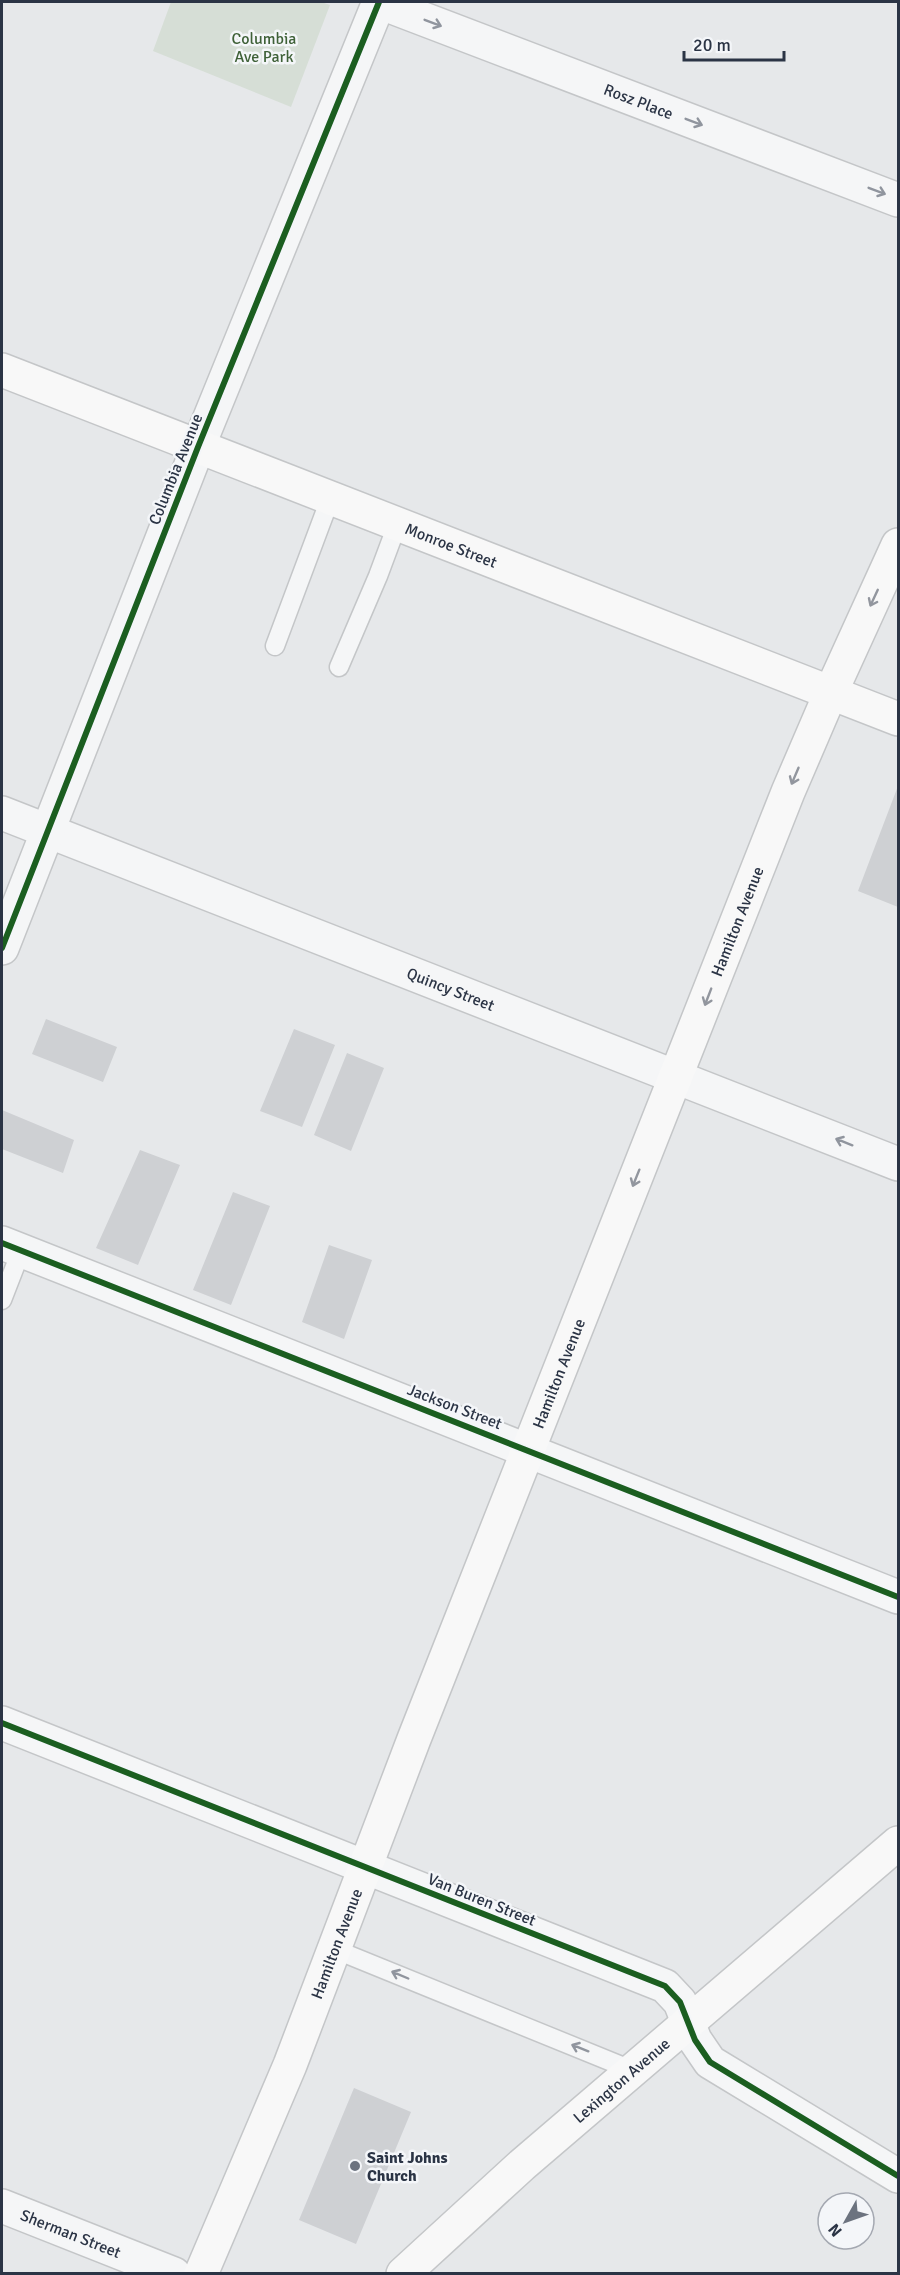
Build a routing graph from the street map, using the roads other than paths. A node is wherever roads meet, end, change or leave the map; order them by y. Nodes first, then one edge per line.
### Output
1 (379, 2) edge
2 (898, 200) edge
3 (2, 370) edge
4 (198, 447) junction
5 (330, 499) junction
6 (397, 525) junction
7 (898, 545) edge
8 (275, 646) dead end
9 (339, 667) dead end
10 (831, 692) junction
11 (898, 719) edge
12 (2, 813) edge
13 (47, 831) junction
14 (2, 948) edge
15 (677, 1076) junction
16 (898, 1164) edge
17 (11, 1247) edge
18 (2, 1300) edge
19 (529, 1450) junction
20 (898, 1597) edge
21 (2, 1723) edge
22 (898, 1843) edge
23 (365, 1867) junction
24 (334, 1948) junction
25 (688, 2023) junction
26 (634, 2071) junction
27 (898, 2176) edge
28 (2, 2206) edge
29 (174, 2274) edge
30 (201, 2274) edge
31 (403, 2274) edge

1 -> 2 street, Rosz Place
1 - 4 street, Columbia Avenue
3 - 4 main road, Monroe Street
4 - 5 main road, Monroe Street
4 - 13 street, Columbia Avenue
5 - 6 main road, Monroe Street
5 - 8 lane
6 - 9 lane
6 - 10 main road, Monroe Street
7 -> 10 main road, Hamilton Avenue
10 - 11 main road, Monroe Street
10 -> 15 main road, Hamilton Avenue
12 - 13 street, Quincy Street
13 - 14 street, Columbia Avenue
13 - 15 street, Quincy Street
16 -> 15 street, Quincy Street
15 -> 19 main road, Hamilton Avenue
17 - 18 lane
17 - 19 street, Jackson Street
19 - 20 street, Jackson Street
19 - 23 main road, Hamilton Avenue
21 - 23 street, Van Buren Street
22 - 25 main road, Lexington Avenue
23 - 24 main road, Hamilton Avenue
23 - 25 street, Van Buren Street
26 -> 24 lane
24 - 30 main road, Hamilton Avenue
25 - 26 main road, Lexington Avenue
25 - 27 street, Van Buren Street
26 - 31 main road, Lexington Avenue
28 - 29 street, Sherman Street

